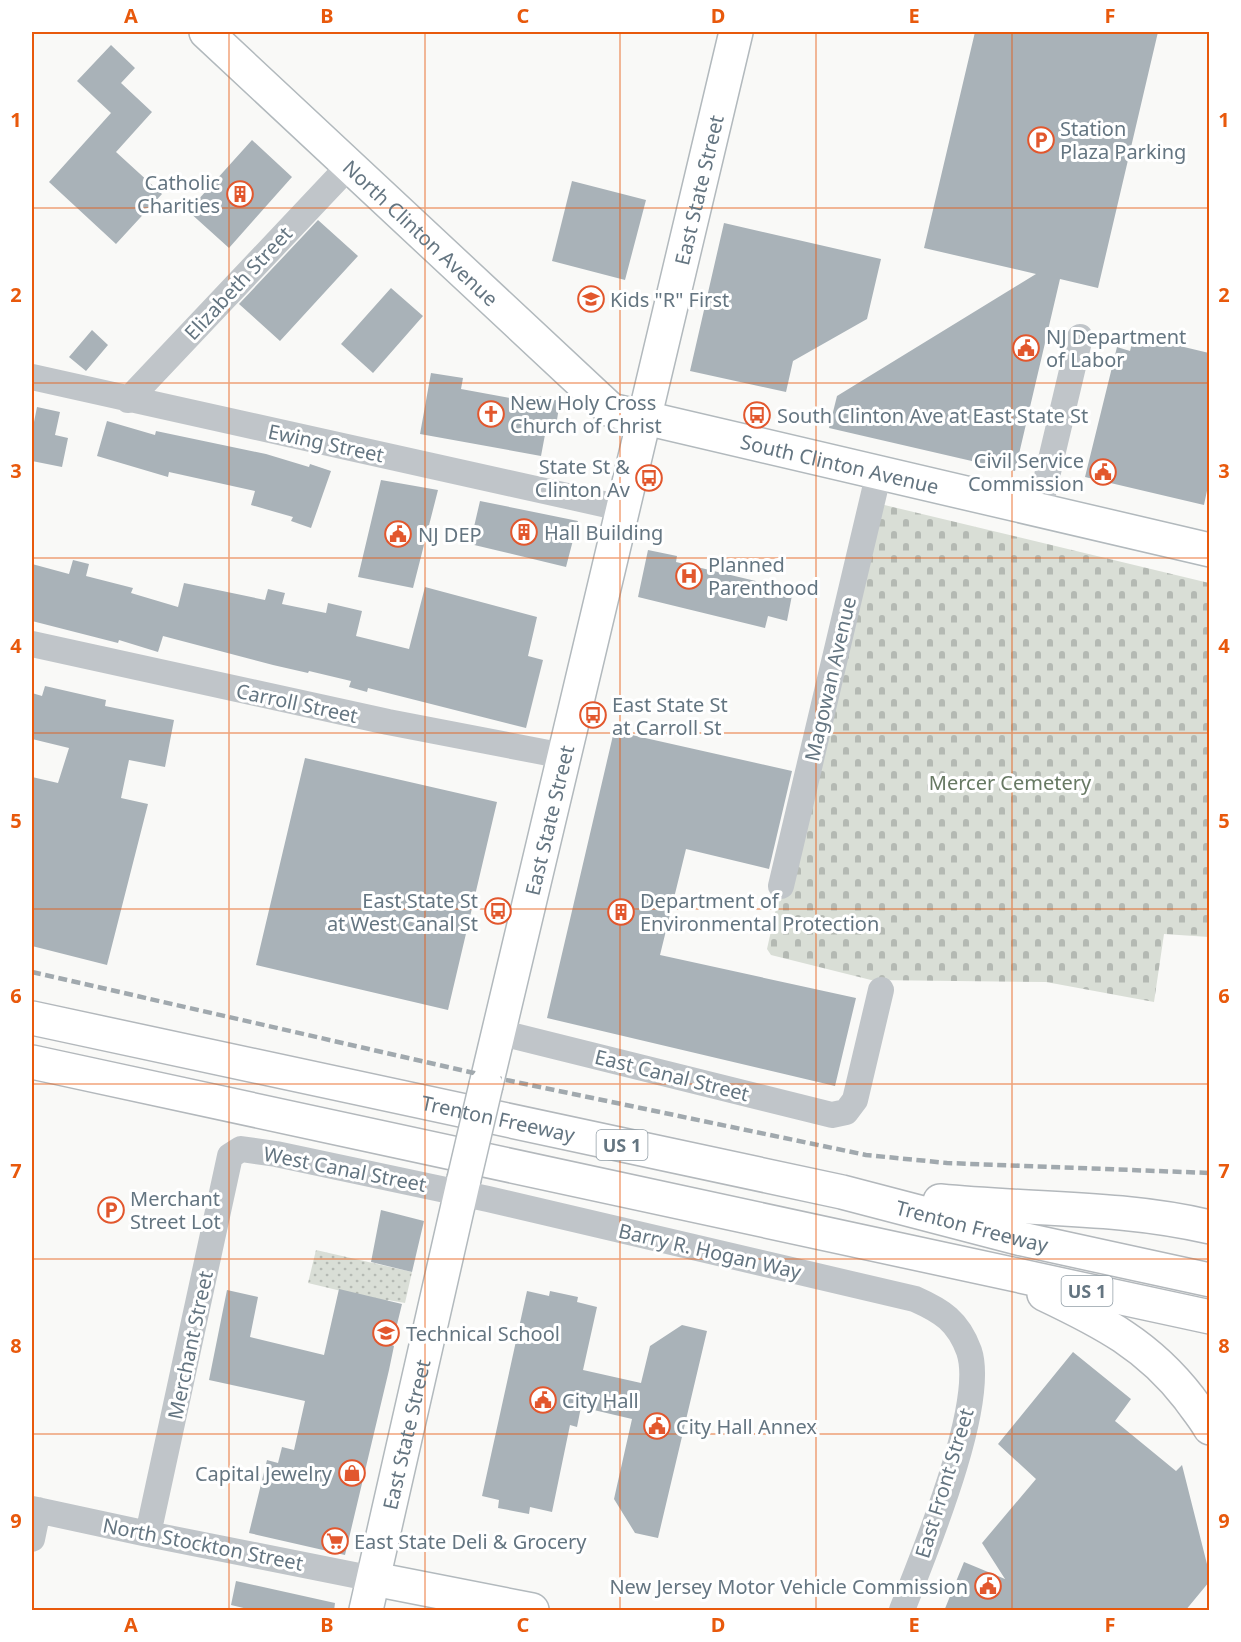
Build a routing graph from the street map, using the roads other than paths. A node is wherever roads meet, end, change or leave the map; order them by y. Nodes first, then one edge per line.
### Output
1 (206, 32) edge
2 (736, 32) edge
3 (349, 166) junction
4 (1080, 337) dead end
5 (32, 377) edge
6 (128, 400) junction
7 (644, 418) junction
8 (879, 472) junction
9 (621, 508) junction
10 (1040, 510) junction
11 (1209, 550) edge
12 (32, 644) edge
13 (564, 756) junction
14 (781, 886) dead end
15 (880, 990) dead end
16 (32, 1018) edge
17 (498, 1032) junction
18 (32, 1062) edge
19 (230, 1156) joint
20 (463, 1186) junction
21 (842, 1192) junction
22 (1209, 1227) edge
23 (997, 1271) junction
24 (1209, 1280) edge
25 (1178, 1310) junction
26 (1209, 1317) edge
27 (953, 1322) joint
28 (1209, 1325) edge
29 (1209, 1428) edge
30 (35, 1509) edge
31 (148, 1534) junction
32 (32, 1539) edge
33 (375, 1579) junction
34 (366, 1611) edge
35 (532, 1611) edge
36 (902, 1611) edge

1 - 3 main road, North Clinton Avenue
2 - 7 main road, East State Street
3 - 6 street, Elizabeth Street
3 - 7 main road, North Clinton Avenue
4 - 10 street
5 - 6 street, Ewing Street
6 - 9 street, Ewing Street
7 - 8 main road, South Clinton Avenue
7 - 9 main road, East State Street
8 - 10 main road, South Clinton Avenue
8 - 14 street, Magowan Avenue
9 - 13 main road, East State Street
10 - 11 main road, South Clinton Avenue
12 - 13 street, Carroll Street
13 - 17 main road, East State Street
15 - 17 street, East Canal Street
16 - 21 main road, Trenton Freeway / US 1
17 - 20 main road, East State Street, bridge
18 - 23 main road, Trenton Freeway / US 1
19 - 20 street, West Canal Street
19 - 31 street, Merchant Street
20 - 27 street, Barry R. Hogan Way
20 - 33 main road, East State Street
21 - 22 main road
21 - 24 main road, Trenton Freeway / US 1
23 - 25 main road, Trenton Freeway / US 1
23 - 29 main road
25 - 26 main road, Trenton Freeway / US 1
25 - 28 main road
27 - 36 street, East Front Street
30 - 31 street, North Stockton Street
30 - 32 street
31 - 33 street, North Stockton Street
33 - 34 main road, East State Street
33 - 35 main road

